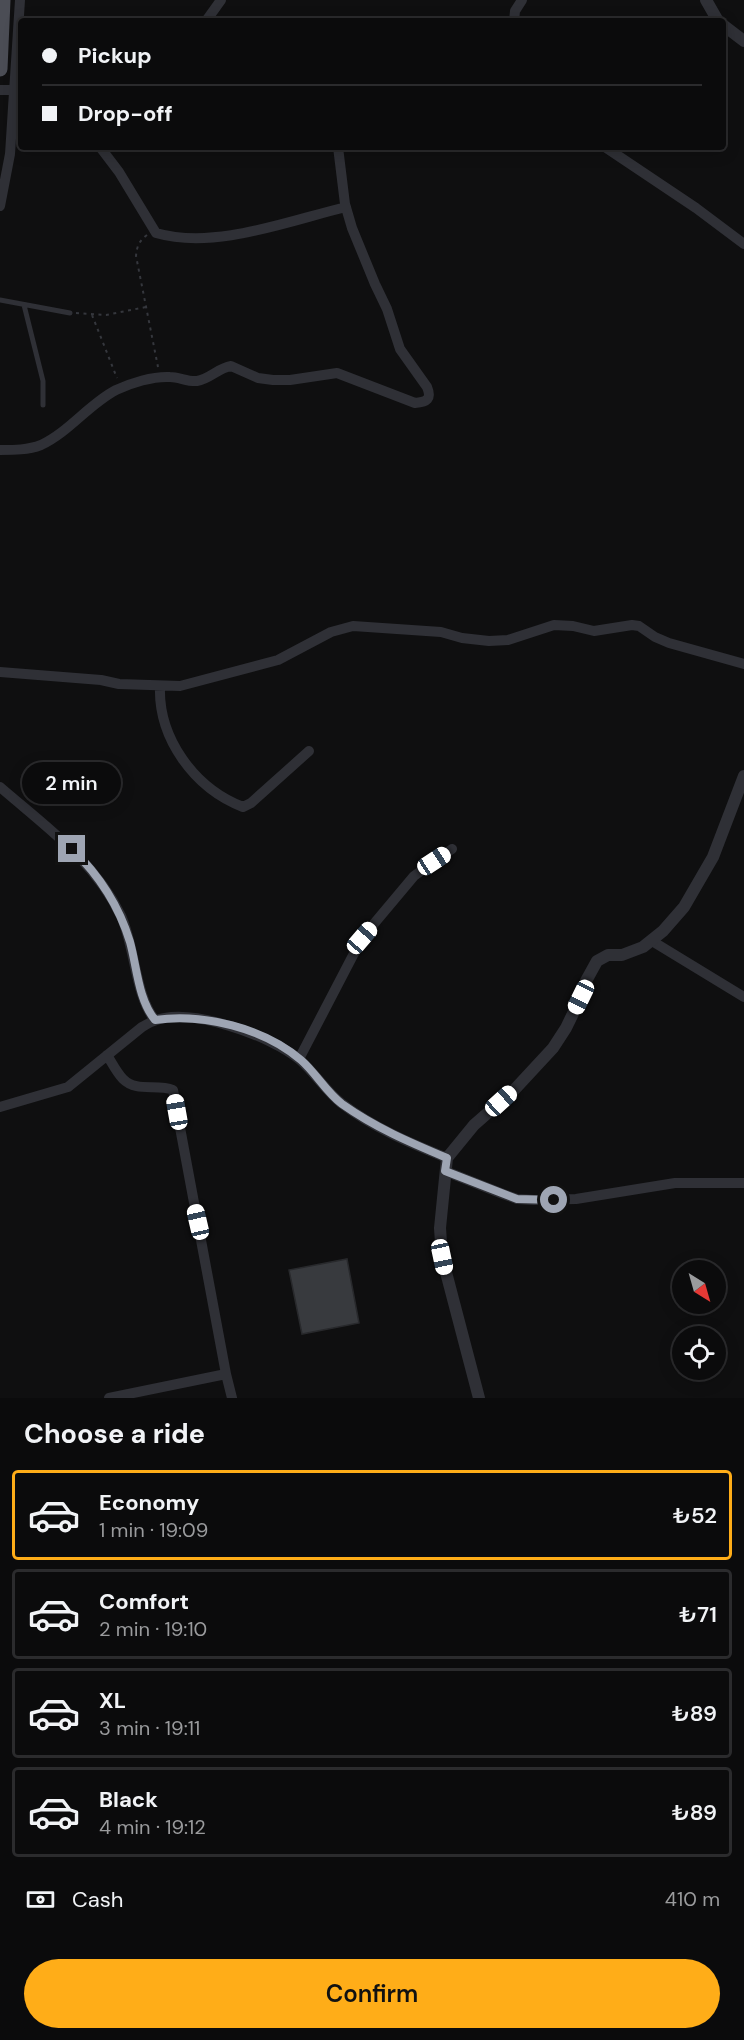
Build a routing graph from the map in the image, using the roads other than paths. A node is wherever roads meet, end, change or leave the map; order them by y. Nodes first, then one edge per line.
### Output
1 (3, 0) edge
2 (21, 0) edge
3 (221, 0) edge
4 (522, 0) edge
5 (706, 0) edge
6 (21, 18) edge
7 (208, 18) edge
8 (514, 18) edge
9 (716, 18) edge
10 (726, 27) edge
11 (744, 41) edge
12 (0, 69) edge
13 (0, 90) edge
14 (18, 91) edge
15 (18, 98) edge
16 (102, 150) edge
17 (338, 150) edge
18 (609, 150) edge
19 (0, 206) edge
20 (346, 207) junction
21 (744, 244) edge
22 (0, 300) edge
23 (24, 305) junction
24 (70, 313) road end
25 (43, 405) dead end
26 (0, 450) edge
27 (744, 664) edge
28 (0, 672) edge
29 (160, 686) junction
30 (309, 751) dead end
31 (744, 776) edge
32 (0, 787) edge
33 (452, 849) dead end
34 (651, 940) junction
35 (744, 997) edge
36 (155, 1020) junction
37 (107, 1055) junction
38 (298, 1059) junction
39 (0, 1107) edge
40 (447, 1158) junction
41 (445, 1171) junction
42 (744, 1183) edge
43 (226, 1374) junction
44 (130, 1396) edge
45 (109, 1398) edge
46 (232, 1398) edge
47 (479, 1398) edge

1 - 12 main road
2 - 6 street
3 - 7 street
4 - 8 street
5 - 9 street
10 - 11 street
13 - 14 street
15 - 19 street
16 - 20 street
17 - 20 street
18 - 21 street
20 - 26 street
22 - 23 lane
23 - 24 lane
23 - 25 lane
27 - 29 street
28 - 29 street
29 - 30 street
31 - 34 street
32 - 36 street
33 - 38 street
34 - 35 street
34 - 40 street
36 - 37 street
36 - 38 street
37 - 39 street
37 - 43 street
38 - 40 street
40 - 41 street
41 - 42 street
41 - 47 street
43 - 44 street
43 - 46 street
44 - 45 street

